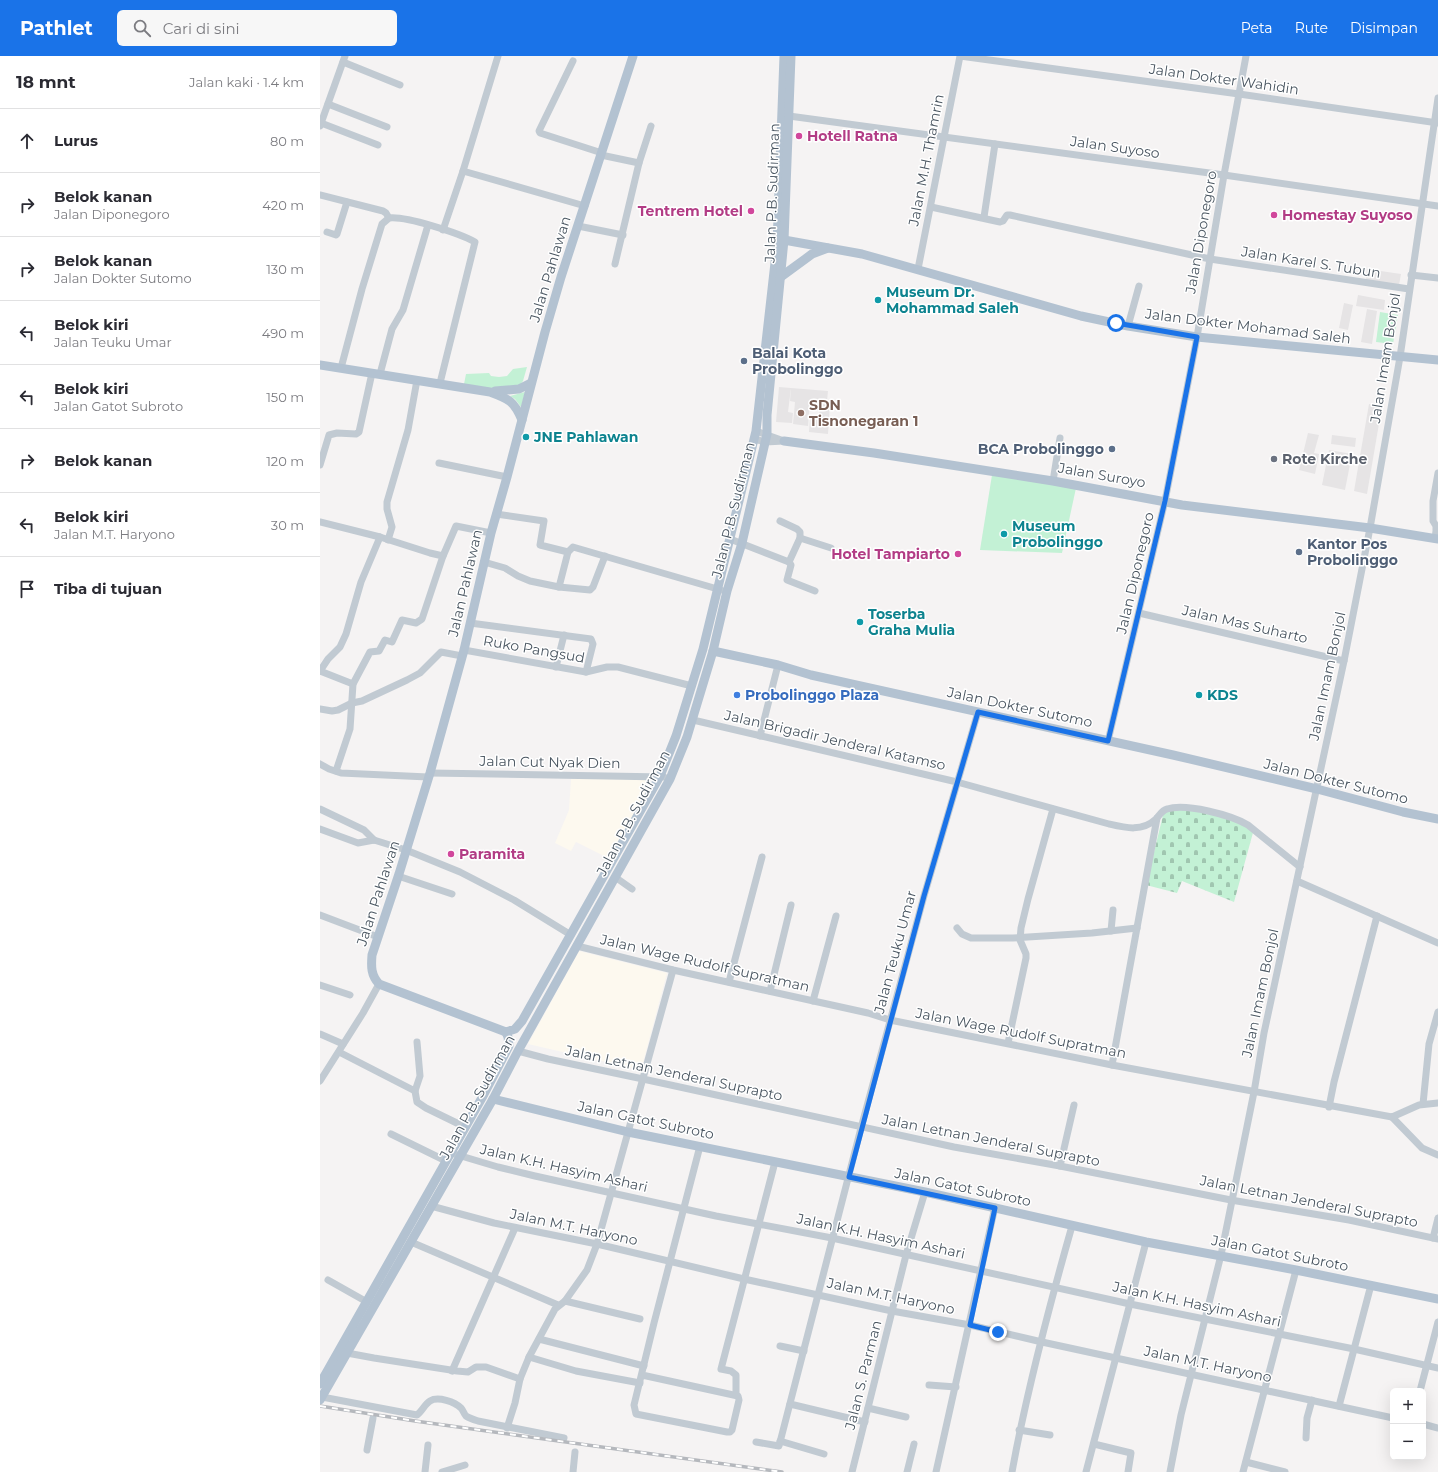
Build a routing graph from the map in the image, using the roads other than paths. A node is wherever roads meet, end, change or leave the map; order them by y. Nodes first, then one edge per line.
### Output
1 (498, 56) edge
2 (633, 56) edge
3 (784, 56) edge
4 (790, 56) edge
5 (960, 56) edge
6 (1246, 56) edge
7 (344, 59) edge
8 (573, 61) dead end
9 (400, 85) dead end
10 (1239, 94) junction
11 (1438, 98) edge
12 (328, 104) junction
13 (789, 116) junction
14 (1436, 123) edge
15 (320, 124) edge
16 (387, 126) dead end
17 (651, 126) dead end
18 (945, 137) junction
19 (995, 144) junction
20 (378, 145) dead end
21 (601, 154) junction
22 (639, 163) junction
23 (463, 171) junction
24 (1224, 174) junction
25 (320, 195) edge
26 (347, 202) junction
27 (1422, 203) junction
28 (585, 206) junction
29 (1438, 206) edge
30 (931, 207) junction
31 (984, 217) junction
32 (388, 218) junction
33 (428, 225) junction
34 (578, 226) junction
35 (443, 230) junction
36 (327, 232) dead end
37 (623, 235) junction
38 (781, 240) junction
39 (830, 247) junction
40 (1210, 259) junction
41 (615, 264) dead end
42 (918, 269) junction
43 (1411, 275) junction
44 (782, 276) junction
45 (1438, 278) edge
46 (1139, 286) dead end
47 (1409, 290) junction
48 (1128, 326) junction
49 (1197, 337) junction
50 (1400, 357) junction
51 (1438, 360) edge
52 (320, 365) edge
53 (341, 368) junction
54 (768, 368) junction
55 (376, 373) junction
56 (417, 380) junction
57 (440, 383) junction
58 (531, 383) junction
59 (490, 392) junction
60 (522, 420) junction
61 (755, 435) junction
62 (766, 438) junction
63 (1060, 438) dead end
64 (784, 441) joint
65 (439, 463) dead end
66 (320, 465) edge
67 (1438, 472) edge
68 (507, 477) junction
69 (1054, 481) junction
70 (1165, 501) junction
71 (496, 514) junction
72 (780, 521) dead end
73 (320, 522) edge
74 (1370, 528) junction
75 (491, 533) junction
76 (380, 538) junction
77 (800, 538) junction
78 (730, 539) junction
79 (1436, 539) edge
80 (388, 540) junction
81 (742, 543) junction
82 (831, 548) dead end
83 (568, 552) junction
84 (443, 556) junction
85 (606, 556) junction
86 (484, 562) junction
87 (789, 562) junction
88 (559, 587) junction
89 (723, 590) junction
90 (815, 591) dead end
91 (1139, 612) junction
92 (470, 623) junction
93 (564, 635) junction
94 (713, 652) junction
95 (463, 653) junction
96 (1344, 661) junction
97 (778, 665) junction
98 (556, 667) junction
99 (320, 671) edge
100 (586, 672) junction
101 (353, 684) junction
102 (692, 686) junction
103 (352, 703) junction
104 (320, 709) edge
105 (978, 712) junction
106 (693, 720) junction
107 (760, 736) junction
108 (1108, 741) junction
109 (320, 764) edge
110 (336, 771) junction
111 (429, 775) junction
112 (660, 776) junction
113 (670, 779) junction
114 (957, 782) junction
115 (1316, 789) junction
116 (320, 809) edge
117 (1053, 809) junction
118 (1438, 819) edge
119 (1155, 823) junction
120 (320, 829) edge
121 (374, 840) junction
122 (406, 850) junction
123 (762, 857) dead end
124 (1300, 867) junction
125 (398, 876) junction
126 (615, 877) junction
127 (1297, 881) junction
128 (632, 889) dead end
129 (452, 894) dead end
130 (791, 905) dead end
131 (1113, 910) dead end
132 (320, 915) edge
133 (836, 916) dead end
134 (1377, 916) junction
135 (958, 928) dead end
136 (1111, 931) junction
137 (1136, 931) junction
138 (571, 935) junction
139 (378, 937) junction
140 (1020, 941) junction
141 (1438, 943) edge
142 (577, 946) junction
143 (673, 970) junction
144 (729, 982) junction
145 (379, 984) junction
146 (320, 985) edge
147 (770, 991) junction
148 (350, 995) dead end
149 (812, 1001) junction
150 (1438, 1012) edge
151 (890, 1020) junction
152 (506, 1032) junction
153 (320, 1034) edge
154 (417, 1042) dead end
155 (1008, 1043) junction
156 (343, 1044) junction
157 (518, 1051) junction
158 (339, 1052) junction
159 (1112, 1065) junction
160 (643, 1078) junction
161 (320, 1081) edge
162 (415, 1091) junction
163 (1254, 1092) junction
164 (484, 1096) junction
165 (493, 1099) junction
166 (1438, 1103) edge
167 (1423, 1104) junction
168 (1074, 1105) dead end
169 (1330, 1107) junction
170 (1392, 1117) junction
171 (465, 1127) junction
172 (861, 1128) junction
173 (628, 1132) junction
174 (391, 1134) dead end
175 (700, 1146) junction
176 (1438, 1154) edge
177 (452, 1157) junction
178 (775, 1162) junction
179 (1060, 1166) junction
180 (849, 1177) junction
181 (612, 1192) junction
182 (925, 1192) junction
183 (1232, 1200) junction
184 (431, 1206) junction
185 (684, 1208) junction
186 (995, 1208) junction
187 (1438, 1218) edge
188 (759, 1225) junction
189 (1072, 1226) junction
190 (515, 1228) junction
191 (832, 1238) junction
192 (1436, 1239) edge
193 (411, 1242) junction
194 (1146, 1242) junction
195 (597, 1244) junction
196 (906, 1255) junction
197 (1221, 1255) junction
198 (670, 1263) junction
199 (1296, 1270) junction
200 (982, 1271) junction
201 (493, 1278) junction
202 (744, 1279) junction
203 (328, 1280) dead end
204 (1371, 1285) junction
205 (1055, 1286) junction
206 (819, 1294) junction
207 (1438, 1299) edge
208 (367, 1302) junction
209 (562, 1303) junction
210 (1130, 1304) junction
211 (892, 1311) junction
212 (640, 1319) dead end
213 (1205, 1319) junction
214 (1438, 1322) edge
215 (970, 1325) junction
216 (1280, 1335) junction
217 (539, 1339) junction
218 (1042, 1342) junction
219 (780, 1346) dead end
220 (1354, 1349) junction
221 (804, 1351) junction
222 (347, 1353) junction
223 (529, 1357) junction
224 (1116, 1357) junction
225 (644, 1366) junction
226 (1426, 1366) junction
227 (1438, 1368) edge
228 (452, 1371) junction
229 (1191, 1374) junction
230 (642, 1376) junction
231 (520, 1379) junction
232 (320, 1384) edge
233 (640, 1384) junction
234 (929, 1385) dead end
235 (956, 1387) junction
236 (1421, 1388) edge
237 (1264, 1390) junction
238 (736, 1395) junction
239 (321, 1399) edge
240 (1312, 1400) junction
241 (790, 1404) junction
242 (1339, 1406) junction
243 (868, 1408) junction
244 (906, 1417) dead end
245 (1390, 1417) edge
246 (372, 1418) dead end
247 (865, 1422) junction
248 (1426, 1425) edge
249 (507, 1428) junction
250 (1438, 1428) edge
251 (1020, 1430) junction
252 (1050, 1435) dead end
253 (564, 1438) dead end
254 (1306, 1438) dead end
255 (780, 1441) junction
256 (756, 1442) dead end
257 (914, 1444) dead end
258 (1094, 1444) junction
259 (428, 1445) dead end
260 (368, 1450) dead end
261 (575, 1452) dead end
262 (824, 1454) dead end
263 (1246, 1462) junction
264 (466, 1465) dead end
265 (852, 1471) edge
266 (425, 1472) edge
267 (442, 1472) edge
268 (573, 1472) edge
269 (907, 1472) edge
270 (936, 1472) edge
271 (1012, 1472) edge
272 (1086, 1472) edge
273 (1128, 1472) edge
274 (1170, 1472) edge
275 (1243, 1472) edge
276 (1285, 1472) edge

1 - 23 street
2 - 21 main road, Jalan Pahlawan
3 - 38 main road, Jalan P.B. Sudirman
4 - 13 main road, Jalan P.B. Sudirman
5 - 10 street, Jalan Dokter Wahidin
5 - 18 street, Jalan M.H. Thamrin
6 - 10 street, Jalan Diponegoro
7 - 9 street
7 - 12 street
8 - 21 street
10 - 14 street, Jalan Dokter Wahidin
10 - 24 street, Jalan Diponegoro
11 - 14 street, Jalan Imam Bonjol
12 - 15 street
12 - 16 street
13 - 18 street, Jalan Suyoso
13 - 38 main road, Jalan P.B. Sudirman
14 - 27 street, Jalan Imam Bonjol
15 - 20 street
17 - 22 street
18 - 19 street, Jalan Suyoso
18 - 30 street, Jalan M.H. Thamrin
19 - 24 street, Jalan Suyoso
19 - 31 street
21 - 22 street
21 - 28 main road, Jalan Pahlawan
22 - 37 street
23 - 28 street
23 - 35 street
24 - 27 street, Jalan Suyoso
24 - 40 street, Jalan Diponegoro
25 - 26 street
26 - 32 street
26 - 36 street
27 - 29 street, Jalan Suyoso
27 - 43 street, Jalan Imam Bonjol
28 - 34 main road, Jalan Pahlawan
30 - 31 street
30 - 42 street, Jalan M.H. Thamrin
31 - 40 street, Jalan Karel S. Tubun
32 - 33 street
32 - 53 street
33 - 35 street
33 - 55 street
34 - 37 street
34 - 58 main road, Jalan Pahlawan
35 - 57 street
37 - 41 street
38 - 39 main road, Jalan Dokter Mohamad Saleh
38 - 44 main road, Jalan P.B. Sudirman
38 - 54 main road, Jalan P.B. Sudirman
39 - 42 main road, Jalan Dokter Mohamad Saleh
39 - 44 main road
40 - 47 street, Jalan Karel S. Tubun
40 - 49 street, Jalan Diponegoro
42 - 48 main road, Jalan Dokter Mohamad Saleh
43 - 45 street
43 - 47 street, Jalan Imam Bonjol
44 - 54 main road, Jalan P.B. Sudirman
46 - 48 street
47 - 50 street, Jalan Imam Bonjol
48 - 49 main road, Jalan Dokter Mohamad Saleh
49 - 50 main road, Jalan Dokter Mohamad Saleh
49 - 70 street, Jalan Diponegoro
50 - 51 main road, Jalan Dokter Mohamad Saleh
50 - 74 street, Jalan Imam Bonjol
52 - 53 main road
53 - 55 main road
54 - 61 main road, Jalan P.B. Sudirman
54 - 62 main road, Jalan P.B. Sudirman
55 - 56 main road
55 - 66 street
56 - 57 main road
56 - 80 street
57 - 59 main road
58 - 59 main road
58 - 60 main road, Jalan Pahlawan
59 - 60 main road
60 - 68 main road, Jalan Pahlawan
61 - 62 street, Jalan Suroyo
61 - 78 main road, Jalan P.B. Sudirman
62 - 64 street, Jalan Suroyo
62 - 81 main road, Jalan P.B. Sudirman
63 - 69 street
64 - 69 main road, Jalan Suroyo
65 - 68 street
67 - 79 street
68 - 71 main road, Jalan Pahlawan
69 - 70 main road, Jalan Suroyo
70 - 74 main road, Jalan Suroyo
70 - 91 street, Jalan Diponegoro
71 - 75 main road, Jalan Pahlawan
71 - 83 street
72 - 77 street
73 - 76 street
74 - 79 main road, Jalan Suroyo
74 - 96 street, Jalan Imam Bonjol
75 - 84 street
75 - 86 main road, Jalan Pahlawan
76 - 80 street
76 - 99 street
77 - 82 street
77 - 87 street
78 - 81 street
78 - 89 main road, Jalan P.B. Sudirman
80 - 84 street
81 - 87 street
81 - 89 main road, Jalan P.B. Sudirman
83 - 85 street
83 - 88 street
84 - 101 street
85 - 88 street
85 - 89 street
86 - 88 street
86 - 92 main road, Jalan Pahlawan
87 - 90 street
89 - 94 main road, Jalan P.B. Sudirman
89 - 102 main road, Jalan P.B. Sudirman
91 - 96 street, Jalan Mas Suharto
91 - 108 street, Jalan Diponegoro
92 - 93 street
92 - 95 main road, Jalan Pahlawan
93 - 98 street
93 - 100 street
94 - 97 main road, Jalan Dokter Sutomo
94 - 106 main road, Jalan P.B. Sudirman
95 - 98 street, Ruko Pangsud
95 - 103 street, Ruko Pangsud
95 - 111 main road, Jalan Pahlawan
96 - 115 street, Jalan Imam Bonjol
97 - 105 main road, Jalan Dokter Sutomo
97 - 107 street
98 - 100 street, Ruko Pangsud
99 - 101 street
100 - 102 street, Ruko Pangsud
101 - 103 street
102 - 112 main road, Jalan P.B. Sudirman
103 - 104 street
103 - 110 street
105 - 108 main road, Jalan Dokter Sutomo
105 - 114 street, Jalan Teuku Umar
106 - 107 street, Jalan Brigadir Jenderal Katamso
106 - 113 main road, Jalan P.B. Sudirman
107 - 114 street, Jalan Brigadir Jenderal Katamso
108 - 115 main road, Jalan Dokter Sutomo
109 - 110 street, Jalan Cut Nyak Dien
110 - 111 street, Jalan Cut Nyak Dien
111 - 112 street, Jalan Cut Nyak Dien
111 - 122 main road, Jalan Pahlawan
112 - 113 street, Jalan Cut Nyak Dien
112 - 138 main road, Jalan P.B. Sudirman
113 - 126 main road, Jalan P.B. Sudirman
114 - 117 street, Jalan Brigadir Jenderal Katamso
114 - 151 street, Jalan Teuku Umar
115 - 118 main road, Jalan Dokter Sutomo
115 - 124 street, Jalan Imam Bonjol
116 - 121 street
117 - 119 street, Jalan Brigadir Jenderal Katamso
117 - 140 street
119 - 124 street, Jalan Brigadir Jenderal Katamso
119 - 137 street
120 - 121 street
121 - 122 street
122 - 125 main road, Jalan Pahlawan
122 - 138 street
123 - 144 street
124 - 127 street, Jalan Imam Bonjol
125 - 129 street
125 - 139 main road, Jalan Pahlawan
126 - 128 street
126 - 142 main road, Jalan P.B. Sudirman
127 - 134 street
127 - 163 street, Jalan Imam Bonjol
130 - 147 street
131 - 136 street
132 - 139 street
133 - 149 street
134 - 141 street
134 - 169 street
135 - 140 street
136 - 137 street
136 - 140 street
137 - 159 street
138 - 152 main road, Jalan P.B. Sudirman
139 - 145 main road, Jalan Pahlawan
140 - 155 street
142 - 143 street, Jalan Wage Rudolf Supratman
142 - 157 main road, Jalan P.B. Sudirman
143 - 144 street, Jalan Wage Rudolf Supratman
143 - 160 street
144 - 147 street, Jalan Wage Rudolf Supratman
145 - 152 main road
145 - 156 street
146 - 148 street
147 - 149 street, Jalan Wage Rudolf Supratman
149 - 151 street, Jalan Wage Rudolf Supratman
150 - 167 street
151 - 155 street, Jalan Wage Rudolf Supratman
151 - 172 street, Jalan Teuku Umar
152 - 164 main road, Jalan P.B. Sudirman
153 - 156 street
154 - 162 street
155 - 159 street, Jalan Wage Rudolf Supratman
156 - 158 street
157 - 160 street, Jalan Letnan Jenderal Suprapto
157 - 165 main road, Jalan P.B. Sudirman
158 - 161 street
158 - 162 street
159 - 163 street, Jalan Wage Rudolf Supratman
160 - 172 street, Jalan Letnan Jenderal Suprapto
160 - 173 street
162 - 171 street
163 - 169 street, Jalan Wage Rudolf Supratman
163 - 183 street, Jalan Imam Bonjol
164 - 165 street, Jalan Gatot Subroto
164 - 171 main road, Jalan P.B. Sudirman
165 - 173 main road, Jalan Gatot Subroto
165 - 177 main road, Jalan P.B. Sudirman
166 - 167 street
167 - 170 street
168 - 179 street
169 - 170 street, Jalan Wage Rudolf Supratman
170 - 176 street
171 - 177 main road, Jalan P.B. Sudirman
172 - 179 street, Jalan Letnan Jenderal Suprapto
172 - 180 street, Jalan Teuku Umar
173 - 175 main road, Jalan Gatot Subroto
173 - 181 street
174 - 177 street, Jalan K.H. Hasyim Ashari
175 - 178 main road, Jalan Gatot Subroto
175 - 185 street
177 - 181 street, Jalan K.H. Hasyim Ashari
177 - 184 main road, Jalan P.B. Sudirman
177 - 208 main road, Jalan P.B. Sudirman
178 - 180 main road, Jalan Gatot Subroto
178 - 188 street
179 - 183 street, Jalan Letnan Jenderal Suprapto
180 - 182 main road, Jalan Gatot Subroto
180 - 191 street, Jalan Teuku Umar
181 - 185 street, Jalan K.H. Hasyim Ashari
181 - 195 street
182 - 186 main road, Jalan Gatot Subroto
182 - 196 street, Jalan S. Parman
183 - 192 street, Jalan Letnan Jenderal Suprapto
183 - 197 street, Jalan Imam Bonjol
184 - 190 street, Jalan M.T. Haryono
184 - 193 main road, Jalan P.B. Sudirman
185 - 188 street, Jalan K.H. Hasyim Ashari
185 - 198 street
186 - 189 main road, Jalan Gatot Subroto
186 - 200 street
187 - 192 street
188 - 191 street, Jalan K.H. Hasyim Ashari
188 - 202 street
189 - 194 main road, Jalan Gatot Subroto
189 - 205 street
190 - 195 street, Jalan M.T. Haryono
190 - 201 street
191 - 196 street, Jalan K.H. Hasyim Ashari
191 - 206 street, Jalan Teuku Umar
193 - 201 street
193 - 222 main road, Jalan P.B. Sudirman
194 - 197 main road, Jalan Gatot Subroto
194 - 210 street
195 - 198 street, Jalan M.T. Haryono
195 - 209 street
196 - 200 street, Jalan K.H. Hasyim Ashari
196 - 211 street, Jalan S. Parman
197 - 199 main road, Jalan Gatot Subroto
197 - 213 street, Jalan Imam Bonjol
198 - 202 street, Jalan M.T. Haryono
198 - 225 street
199 - 204 main road, Jalan Gatot Subroto
199 - 216 street
200 - 205 street, Jalan K.H. Hasyim Ashari
200 - 215 street
201 - 209 street
201 - 228 street
202 - 206 street, Jalan M.T. Haryono
202 - 238 street
203 - 208 street
204 - 207 main road, Jalan Gatot Subroto
204 - 220 street
205 - 210 street, Jalan K.H. Hasyim Ashari
205 - 218 street
206 - 211 street, Jalan M.T. Haryono
206 - 221 street, Jalan Teuku Umar
208 - 232 main road, Jalan P.B. Sudirman
209 - 212 street
209 - 217 street
210 - 213 street, Jalan K.H. Hasyim Ashari
210 - 224 street
211 - 215 street, Jalan M.T. Haryono
211 - 243 street, Jalan S. Parman
213 - 216 street, Jalan K.H. Hasyim Ashari
213 - 229 street, Jalan Imam Bonjol
214 - 226 street
215 - 218 street, Jalan M.T. Haryono
215 - 235 street
216 - 220 street, Jalan K.H. Hasyim Ashari
216 - 237 street
217 - 223 street
217 - 225 street
218 - 224 street, Jalan M.T. Haryono
218 - 251 street
219 - 221 street
220 - 226 street, Jalan K.H. Hasyim Ashari
220 - 242 street
221 - 241 street, Jalan Teuku Umar
222 - 228 street
222 - 239 main road, Jalan P.B. Sudirman
223 - 231 street
223 - 233 street
224 - 229 street, Jalan M.T. Haryono
224 - 258 street
225 - 230 street
226 - 227 street, Jalan K.H. Hasyim Ashari
226 - 236 street
228 - 231 street
229 - 237 street, Jalan M.T. Haryono
229 - 274 street, Jalan Imam Bonjol
230 - 233 street
230 - 238 street
231 - 249 street
233 - 238 street
234 - 235 street
235 - 270 street
237 - 240 street, Jalan M.T. Haryono
237 - 263 street
239 - 249 street
240 - 242 street, Jalan M.T. Haryono
240 - 254 street
241 - 247 street
241 - 255 street, Jalan Teuku Umar
242 - 245 street, Jalan M.T. Haryono
243 - 244 street
243 - 247 street, Jalan S. Parman
246 - 260 street
247 - 265 street, Jalan S. Parman
248 - 250 street
249 - 253 street
251 - 252 street
251 - 271 street
255 - 256 street
255 - 262 street
257 - 269 street
258 - 272 street
258 - 273 street
259 - 266 street
261 - 268 street
263 - 275 street
263 - 276 street
264 - 267 street

